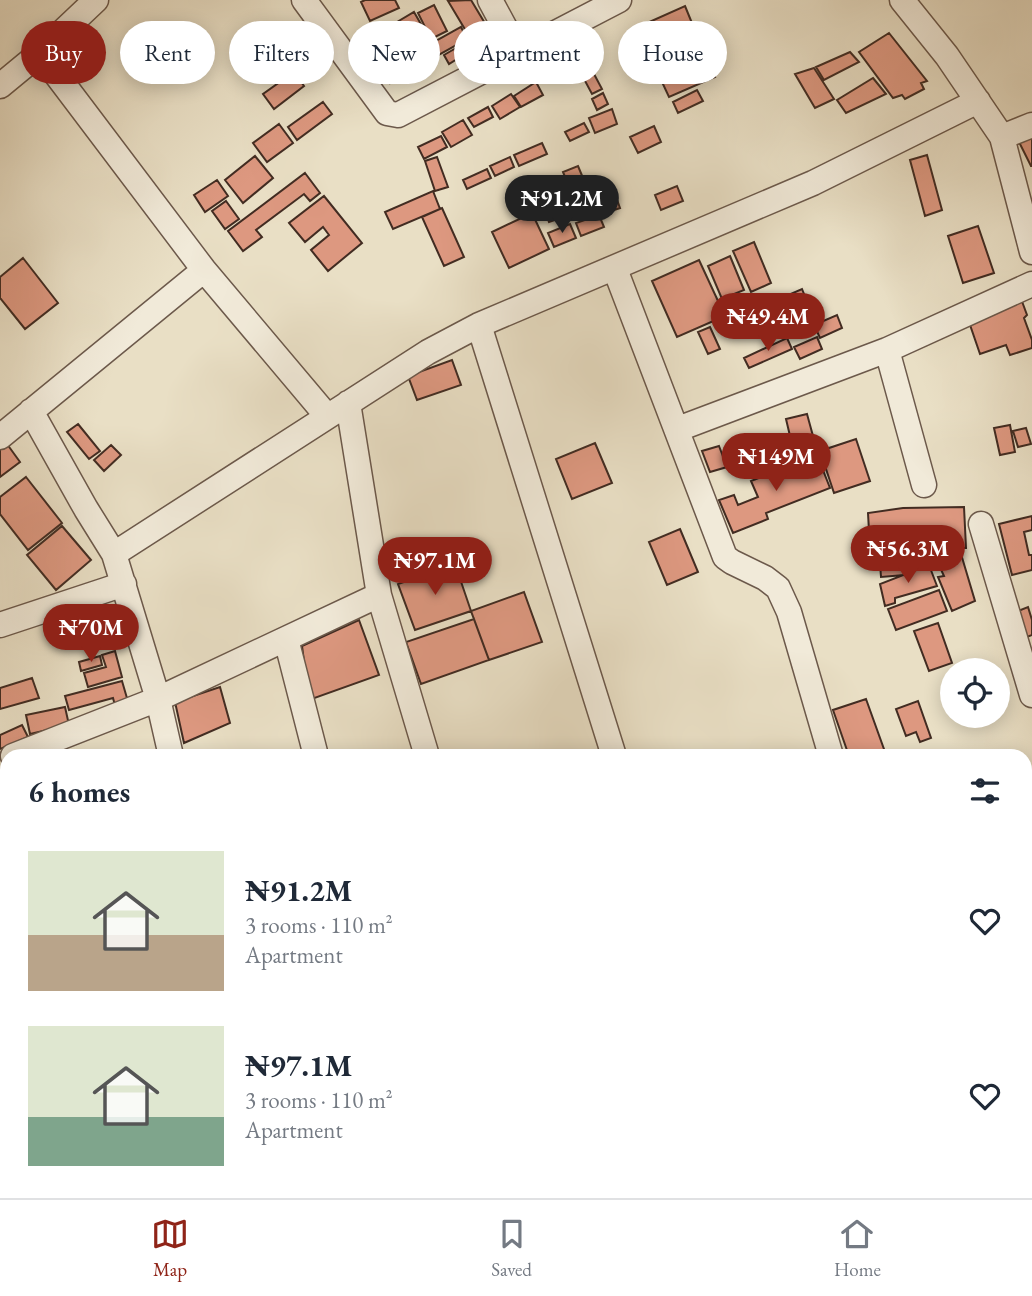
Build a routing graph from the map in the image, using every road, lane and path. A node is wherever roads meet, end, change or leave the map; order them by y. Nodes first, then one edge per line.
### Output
1 (304, 0) edge
2 (490, 0) edge
3 (619, 0) edge
4 (902, 0) edge
5 (81, 5) edge
6 (67, 21) edge
7 (501, 21) edge
8 (578, 21) edge
9 (21, 68) edge
10 (64, 84) edge
11 (457, 84) edge
12 (0, 86) edge
13 (978, 101) junction
14 (1032, 125) edge
15 (1002, 137) junction
16 (1032, 251) edge
17 (615, 269) junction
18 (204, 270) junction
19 (1032, 284) edge
20 (480, 326) junction
21 (887, 350) junction
22 (348, 403) junction
23 (31, 411) junction
24 (327, 416) junction
25 (678, 429) junction
26 (0, 437) edge
27 (924, 485) dead end
28 (981, 524) dead end
29 (114, 554) junction
30 (124, 584) junction
31 (379, 594) junction
32 (0, 625) edge
33 (286, 639) junction
34 (1027, 661) edge
35 (1032, 695) edge
36 (158, 699) junction
37 (31, 749) edge
38 (169, 749) edge
39 (314, 749) edge
40 (425, 749) edge
41 (612, 749) edge
42 (829, 749) edge

1 - 11 street
2 - 7 street
3 - 8 street
4 - 13 street
5 - 6 street
9 - 12 street
10 - 18 street
13 - 15 street
13 - 17 street
14 - 15 street
15 - 16 street
17 - 20 street
17 - 25 street
18 - 23 street
18 - 24 street
19 - 21 street
20 - 22 street
20 - 41 street
21 - 25 street
21 - 27 street
22 - 24 street
22 - 31 street
23 - 26 street
23 - 29 street
24 - 29 street
25 - 42 street
28 - 34 street
29 - 30 street
30 - 32 street
30 - 36 street
31 - 33 street
31 - 40 street
33 - 36 street
33 - 39 street
34 - 35 street
36 - 37 street
36 - 38 street

